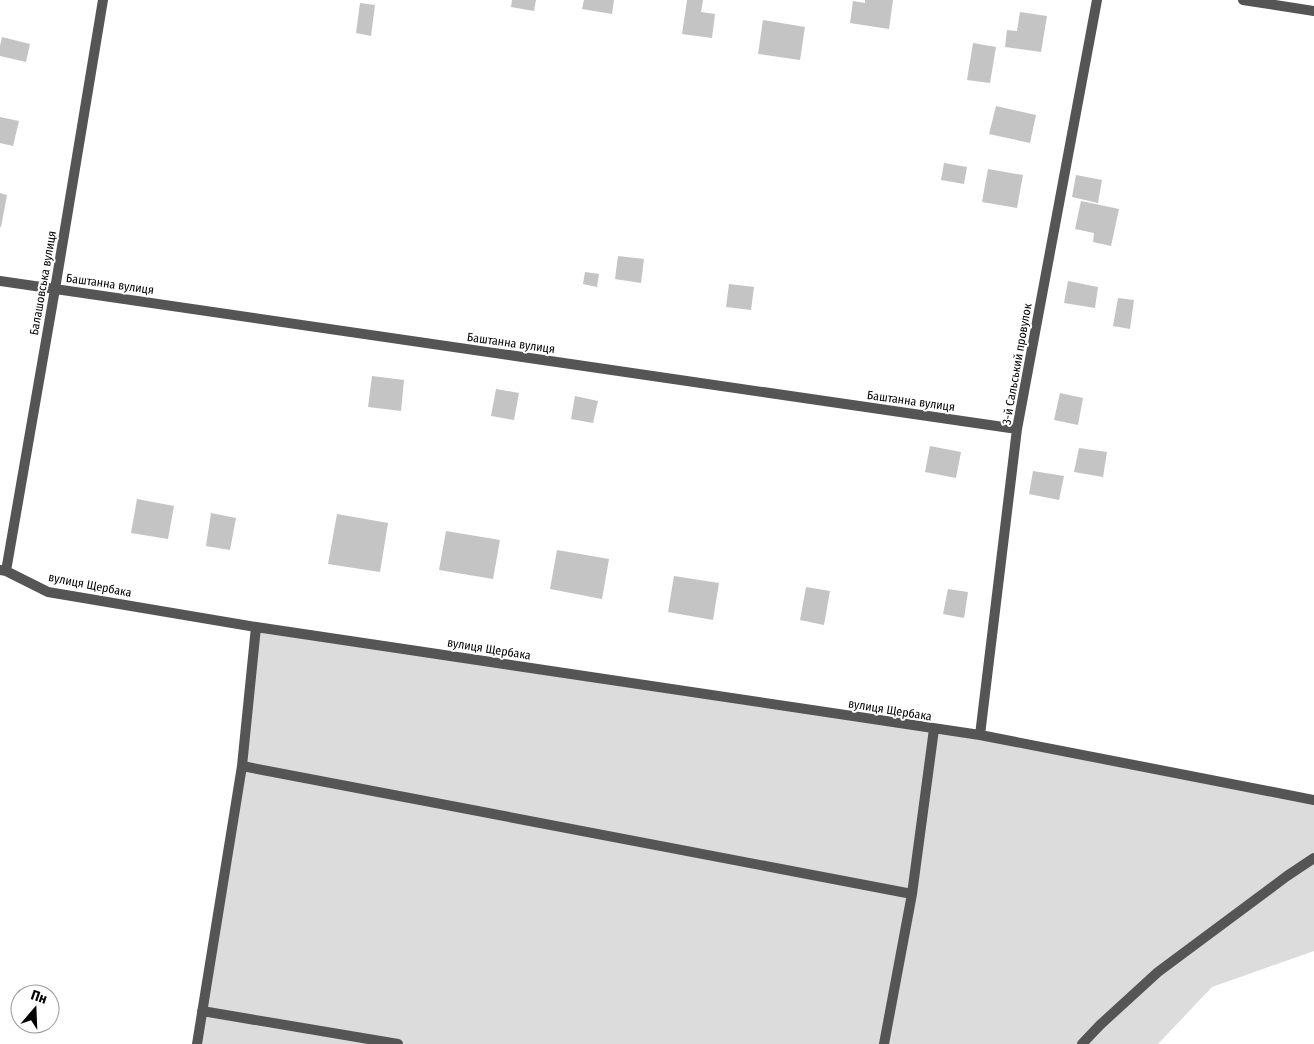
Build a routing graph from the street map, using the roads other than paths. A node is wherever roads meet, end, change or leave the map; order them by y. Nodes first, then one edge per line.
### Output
1 (103, 0) edge
2 (1097, 0) edge
3 (1243, 0) edge
4 (1314, 11) edge
5 (0, 281) edge
6 (55, 289) junction
7 (1018, 429) junction
8 (3, 570) edge
9 (256, 627) junction
10 (934, 729) junction
11 (980, 735) junction
12 (242, 766) junction
13 (1314, 800) edge
14 (1314, 858) edge
15 (912, 894) junction
16 (202, 1011) junction
17 (197, 1044) edge
18 (398, 1044) edge
19 (884, 1044) edge
20 (1082, 1044) edge

1 - 6 street, Балашовська вулиця
2 - 7 street, 3-й Сальський провулок
3 - 4 street
5 - 6 street, Баштанна вулиця
6 - 7 street, Баштанна вулиця
6 - 8 street, Балашовська вулиця
7 - 11 street, 3-й Сальський провулок
8 - 9 street, вулиця Щербака
9 - 10 street, вулиця Щербака
9 - 12 street
10 - 11 street, вулиця Щербака
10 - 15 street
11 - 13 street, вулиця Щербака
12 - 15 street
12 - 16 street
14 - 20 street
15 - 19 street
16 - 17 street
16 - 18 street

